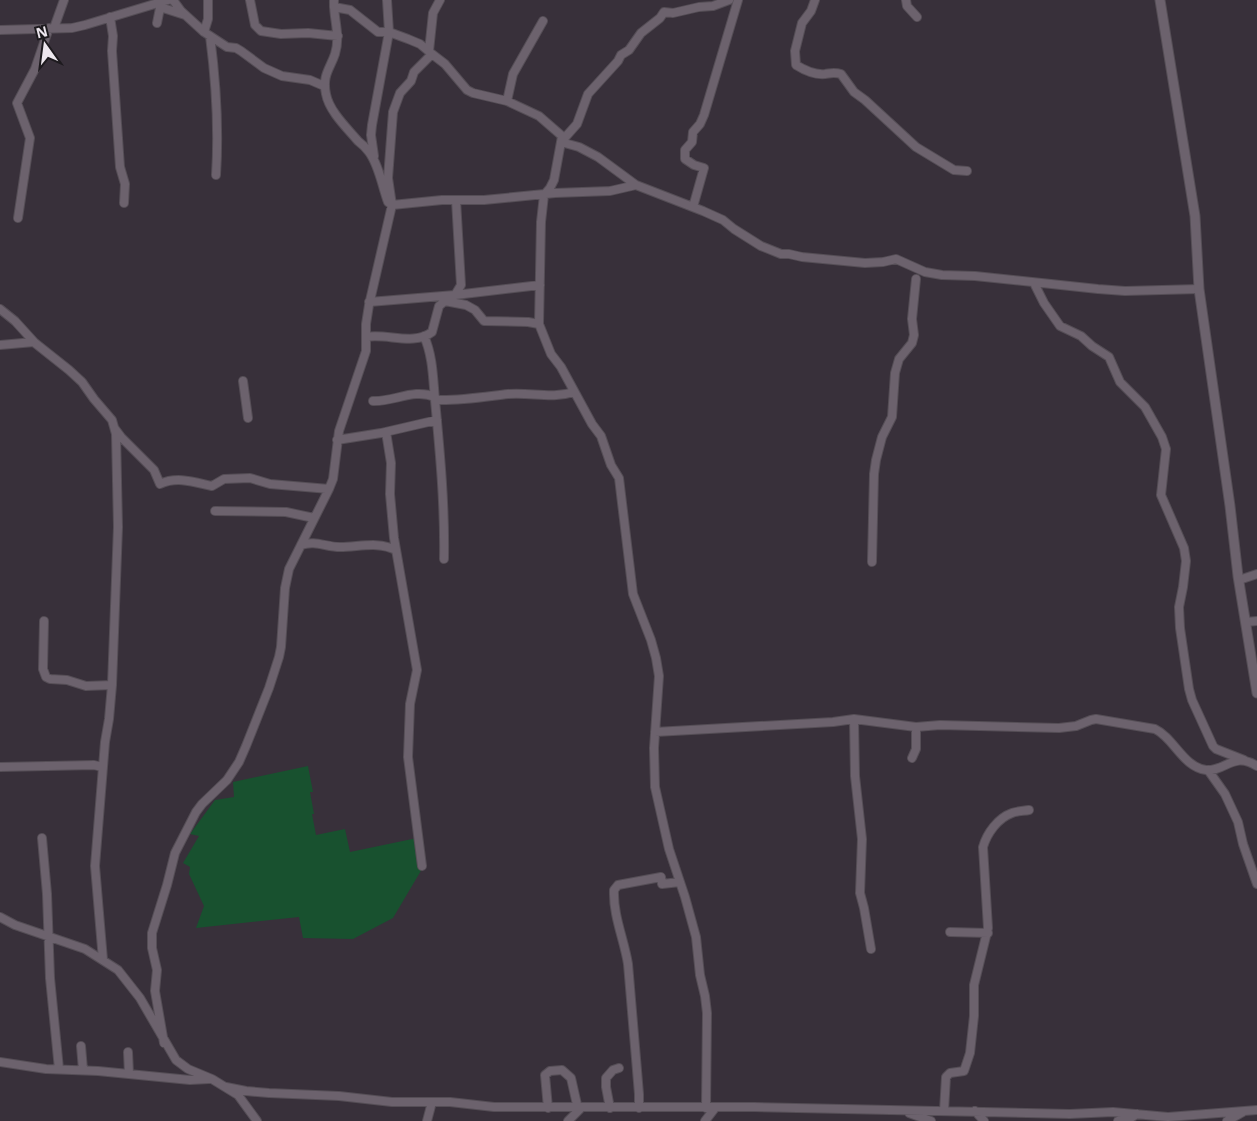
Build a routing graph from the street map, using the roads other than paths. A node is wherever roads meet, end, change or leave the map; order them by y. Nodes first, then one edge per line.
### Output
1 (64, 0) edge
2 (173, 0) edge
3 (208, 0) edge
4 (250, 0) edge
5 (387, 0) edge
6 (440, 0) edge
7 (729, 0) edge
8 (738, 0) edge
9 (816, 0) edge
10 (906, 0) edge
11 (1160, 0) edge
12 (163, 3) edge
13 (334, 4) edge
14 (186, 15) junction
15 (917, 16) dead end
16 (110, 17) junction
17 (543, 21) dead end
18 (157, 23) dead end
19 (51, 28) junction
20 (0, 30) edge
21 (389, 32) junction
22 (207, 34) junction
23 (338, 36) junction
24 (430, 52) junction
25 (324, 86) junction
26 (507, 102) junction
27 (561, 142) junction
28 (375, 162) junction
29 (967, 171) dead end
30 (216, 175) dead end
31 (636, 185) junction
32 (544, 195) junction
33 (456, 200) junction
34 (124, 203) dead end
35 (392, 205) junction
36 (693, 207) junction
37 (18, 218) dead end
38 (916, 279) dead end
39 (1034, 283) junction
40 (540, 285) junction
41 (1199, 289) junction
42 (456, 295) junction
43 (369, 302) junction
44 (0, 308) edge
45 (539, 324) junction
46 (424, 336) junction
47 (366, 338) junction
48 (34, 342) junction
49 (0, 346) edge
50 (243, 381) dead end
51 (574, 392) junction
52 (435, 398) junction
53 (373, 400) dead end
54 (248, 418) dead end
55 (437, 420) junction
56 (114, 427) junction
57 (386, 432) junction
58 (337, 440) junction
59 (329, 490) junction
60 (215, 511) dead end
61 (314, 518) junction
62 (301, 545) junction
63 (396, 550) junction
64 (444, 559) dead end
65 (872, 562) dead end
66 (1257, 574) edge
67 (1239, 580) junction
68 (44, 621) dead end
69 (1257, 621) edge
70 (1246, 622) junction
71 (112, 685) junction
72 (1257, 693) edge
73 (854, 719) junction
74 (916, 727) junction
75 (655, 732) junction
76 (912, 758) dead end
77 (1244, 760) junction
78 (1257, 766) edge
79 (0, 767) edge
80 (102, 767) junction
81 (1208, 770) junction
82 (1029, 810) dead end
83 (42, 838) dead end
84 (422, 866) dead end
85 (680, 882) junction
86 (1257, 884) edge
87 (0, 917) edge
88 (950, 932) dead end
89 (988, 933) junction
90 (49, 936) junction
91 (871, 949) dead end
92 (103, 960) junction
93 (164, 1042) junction
94 (81, 1046) dead end
95 (128, 1052) dead end
96 (0, 1062) edge
97 (619, 1068) dead end
98 (58, 1069) junction
99 (83, 1070) junction
100 (129, 1074) junction
101 (212, 1079) junction
102 (226, 1087) junction
103 (432, 1102) junction
104 (548, 1108) junction
105 (579, 1108) junction
106 (610, 1108) junction
107 (639, 1108) junction
108 (706, 1108) junction
109 (715, 1108) junction
110 (895, 1110) junction
111 (1257, 1110) edge
112 (944, 1111) junction
113 (975, 1111) junction
114 (1244, 1111) junction
115 (1138, 1114) junction
116 (1055, 1117) edge
117 (570, 1120) edge
118 (257, 1121) edge
119 (427, 1121) edge
120 (705, 1121) edge
121 (931, 1121) edge
122 (984, 1121) edge
123 (1118, 1121) edge
124 (1126, 1121) edge
125 (1227, 1121) edge

1 - 19 street
2 - 14 street
3 - 22 street
4 - 23 street
5 - 21 street
6 - 24 street
7 - 27 street
8 - 36 street
9 - 29 street
10 - 15 street
11 - 41 street
12 - 14 street
12 - 16 street
12 - 18 street
13 - 21 street
13 - 23 street
14 - 22 street
16 - 19 street
16 - 34 street
17 - 26 street
19 - 20 street
19 - 37 street
21 - 24 street
21 - 28 street
22 - 25 street
22 - 30 street
23 - 25 street
24 - 26 street
24 - 35 street
25 - 28 street
26 - 27 street
27 - 31 street
27 - 32 street
28 - 35 street
31 - 32 street
31 - 36 street
32 - 33 street
32 - 40 street
33 - 35 street
33 - 42 street
35 - 43 street
36 - 39 street
38 - 65 street
39 - 41 street
39 - 77 street
40 - 42 street
40 - 45 street
41 - 67 street
42 - 43 street
43 - 47 street
44 - 48 street
45 - 46 street
45 - 51 street
46 - 47 street
46 - 52 street
47 - 58 street
48 - 49 street
48 - 56 street
50 - 54 street
51 - 52 street
51 - 75 street
52 - 53 street
52 - 55 street
55 - 57 street
55 - 64 street
56 - 59 street
56 - 71 street
57 - 58 street
57 - 63 street
58 - 59 street
59 - 61 street
60 - 61 street
61 - 62 street
62 - 63 street
62 - 93 street
63 - 84 street
66 - 67 street
67 - 70 street
68 - 71 street
69 - 70 street
70 - 72 street
71 - 80 street
73 - 74 street
73 - 75 street
73 - 91 street
74 - 76 street
74 - 81 street
75 - 85 street
77 - 78 street
77 - 81 street
79 - 80 street
80 - 92 street
81 - 86 street
82 - 89 street
83 - 90 street
85 - 107 street
85 - 108 street
87 - 90 street
88 - 89 street
89 - 112 street
90 - 92 street
90 - 98 street
92 - 93 street
93 - 101 street
94 - 99 street
95 - 100 street
96 - 98 street
97 - 106 street
98 - 99 street
99 - 100 street
100 - 101 street
101 - 102 street
102 - 103 street
102 - 118 street
103 - 104 street
103 - 119 street
104 - 105 street
104 - 105 street
105 - 106 street
105 - 117 street
106 - 107 street
107 - 108 street
108 - 109 street
109 - 110 street
109 - 120 street
110 - 112 street
110 - 121 street
111 - 114 street
112 - 113 street
113 - 116 street
113 - 122 street
114 - 115 street
114 - 125 street
115 - 116 street
115 - 123 street
115 - 124 street

